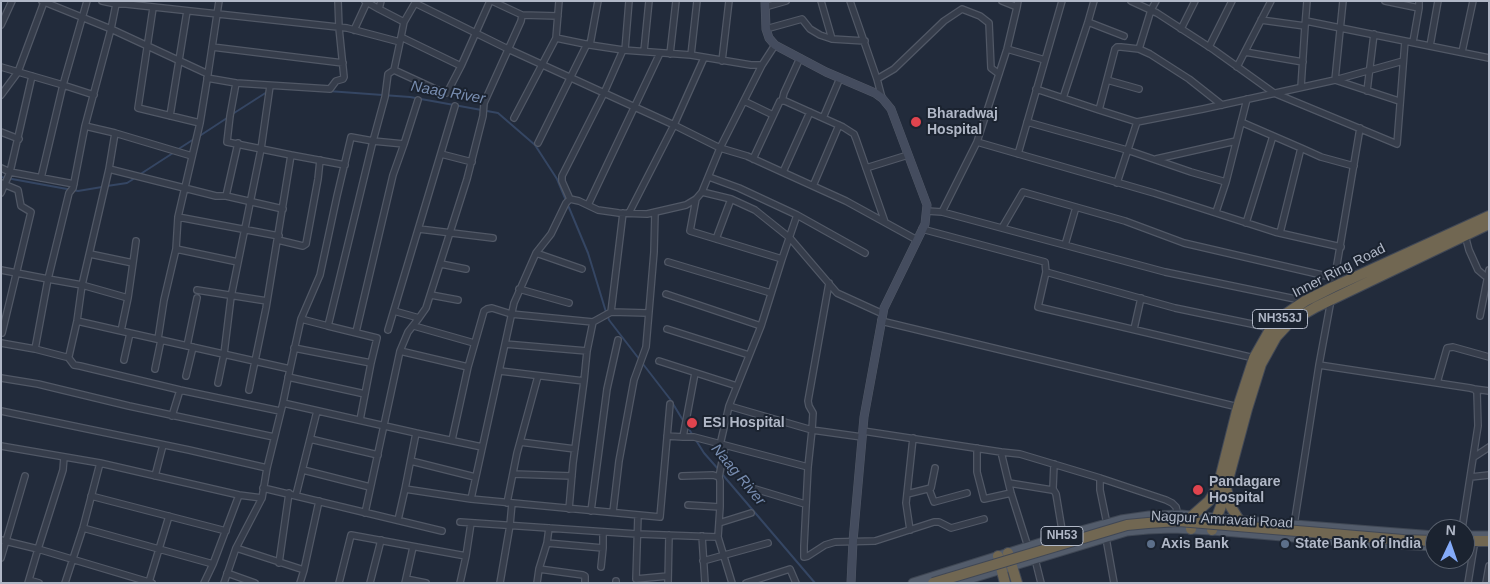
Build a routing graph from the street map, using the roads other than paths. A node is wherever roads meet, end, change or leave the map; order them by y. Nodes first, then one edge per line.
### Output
1 (12, 1) edge
2 (87, 1) edge
3 (102, 1) edge
4 (219, 1) edge
5 (338, 1) edge
6 (381, 1) edge
7 (491, 1) edge
8 (559, 1) edge
9 (598, 1) edge
10 (629, 1) edge
11 (649, 1) edge
12 (676, 1) edge
13 (697, 1) edge
14 (729, 1) edge
15 (786, 1) edge
16 (821, 1) edge
17 (850, 1) edge
18 (1002, 1) edge
19 (1062, 1) edge
20 (1094, 1) edge
21 (1131, 1) edge
22 (1156, 1) edge
23 (1195, 1) edge
24 (1232, 1) edge
25 (1271, 1) edge
26 (1307, 1) edge
27 (1343, 1) edge
28 (1385, 1) edge
29 (1438, 1) edge
30 (1473, 1) edge
31 (43, 2) edge
32 (366, 2) edge
33 (415, 2) edge
34 (126, 3) edge
35 (763, 3) edge
36 (116, 4) junction
37 (1018, 4) edge
38 (1419, 4) edge
39 (153, 8) junction
40 (379, 9) junction
41 (1151, 10) junction
42 (187, 11) junction
43 (217, 14) junction
44 (522, 14) junction
45 (558, 16) junction
46 (82, 18) junction
47 (1261, 20) junction
48 (404, 22) junction
49 (1088, 22) junction
50 (1306, 24) junction
51 (1, 25) edge
52 (339, 28) junction
53 (1340, 28) junction
54 (766, 29) junction
55 (1181, 29) junction
56 (112, 30) junction
57 (354, 30) junction
58 (476, 32) junction
59 (1374, 34) junction
60 (1124, 36) dead end
61 (556, 38) junction
62 (401, 39) junction
63 (832, 39) junction
64 (865, 41) junction
65 (1405, 41) junction
66 (1414, 42) junction
67 (588, 44) junction
68 (775, 45) junction
69 (147, 46) junction
70 (1430, 46) junction
71 (212, 47) junction
72 (1209, 47) junction
73 (508, 49) junction
74 (1007, 49) junction
75 (1139, 49) junction
76 (624, 50) junction
77 (644, 51) junction
78 (1245, 52) junction
79 (1462, 52) junction
80 (660, 53) junction
81 (670, 54) junction
82 (691, 55) junction
83 (704, 58) junction
84 (800, 58) junction
85 (1489, 58) edge
86 (1044, 60) junction
87 (178, 61) junction
88 (722, 61) junction
89 (1403, 61) junction
90 (1303, 62) junction
91 (343, 63) junction
92 (541, 64) junction
93 (461, 66) junction
94 (762, 66) junction
95 (1, 67) edge
96 (1237, 67) junction
97 (394, 70) junction
98 (1369, 70) junction
99 (18, 72) junction
100 (999, 74) junction
101 (32, 76) junction
102 (208, 76) junction
103 (571, 78) junction
104 (840, 78) junction
105 (877, 79) junction
106 (1108, 80) junction
107 (1335, 80) junction
108 (236, 83) junction
109 (63, 85) junction
110 (270, 86) junction
111 (1301, 87) junction
112 (1036, 89) junction
113 (1139, 89) dead end
114 (1367, 91) junction
115 (604, 93) junction
116 (1274, 93) junction
117 (1, 95) edge
118 (94, 95) junction
119 (882, 98) junction
120 (1063, 98) junction
121 (1247, 99) junction
122 (418, 100) dead end
123 (744, 101) junction
124 (782, 101) junction
125 (1399, 101) junction
126 (1222, 105) junction
127 (455, 106) dead end
128 (635, 107) junction
129 (1099, 110) junction
130 (810, 112) junction
131 (773, 115) junction
132 (170, 116) junction
133 (514, 118) dead end
134 (823, 118) junction
135 (1027, 122) junction
136 (1137, 122) junction
137 (1241, 122) junction
138 (200, 123) junction
139 (674, 125) junction
140 (839, 125) junction
141 (86, 126) junction
142 (1360, 128) junction
143 (1, 132) edge
144 (115, 133) junction
145 (1273, 136) junction
146 (19, 140) junction
147 (374, 141) junction
148 (977, 142) junction
149 (1236, 142) junction
150 (238, 143) junction
151 (538, 143) dead end
152 (404, 144) junction
153 (720, 148) junction
154 (1301, 148) junction
155 (261, 149) junction
156 (1127, 150) junction
157 (442, 154) junction
158 (1018, 154) junction
159 (291, 155) junction
160 (908, 155) junction
161 (192, 156) junction
162 (753, 159) junction
163 (1154, 159) junction
164 (320, 160) junction
165 (472, 162) junction
166 (345, 165) junction
167 (1354, 166) junction
168 (1, 168) edge
169 (866, 168) junction
170 (109, 169) junction
171 (783, 172) junction
172 (709, 177) junction
173 (41, 178) junction
174 (6, 179) edge
175 (1226, 182) junction
176 (1117, 183) junction
177 (74, 186) junction
178 (813, 186) junction
179 (186, 188) junction
180 (702, 192) junction
181 (1, 193) edge
182 (226, 196) junction
183 (696, 199) junction
184 (731, 199) junction
185 (250, 201) junction
186 (569, 201) junction
187 (588, 205) junction
188 (1076, 207) junction
189 (283, 209) junction
190 (655, 212) junction
191 (927, 212) junction
192 (942, 212) junction
193 (1216, 212) junction
194 (626, 213) junction
195 (797, 215) junction
196 (1489, 216) edge
197 (178, 217) junction
198 (884, 222) junction
199 (1246, 223) junction
200 (1489, 224) edge
201 (1002, 228) junction
202 (419, 229) junction
203 (922, 229) junction
204 (245, 230) junction
205 (451, 233) junction
206 (1280, 233) junction
207 (1465, 235) junction
208 (278, 238) junction
209 (493, 238) dead end
210 (716, 238) junction
211 (790, 238) junction
212 (136, 240) dead end
213 (917, 240) junction
214 (1065, 245) junction
215 (1341, 247) junction
216 (175, 251) junction
217 (536, 253) junction
218 (90, 254) junction
219 (865, 254) dead end
220 (782, 258) junction
221 (238, 262) junction
222 (668, 262) dead end
223 (133, 264) junction
224 (441, 264) junction
225 (582, 268) dead end
226 (466, 269) dead end
227 (1, 270) edge
228 (1046, 272) junction
229 (16, 274) junction
230 (1488, 275) edge
231 (48, 279) junction
232 (1334, 282) junction
233 (829, 283) junction
234 (82, 285) junction
235 (519, 289) junction
236 (197, 290) dead end
237 (666, 294) dead end
238 (771, 294) junction
239 (431, 296) junction
240 (128, 298) junction
241 (197, 298) dead end
242 (231, 298) junction
243 (1141, 298) junction
244 (1331, 299) junction
245 (458, 300) dead end
246 (1305, 302) junction
247 (267, 303) junction
248 (569, 303) dead end
249 (394, 311) junction
250 (610, 313) junction
251 (648, 313) junction
252 (511, 314) junction
253 (1480, 316) dead end
254 (882, 317) junction
255 (301, 319) junction
256 (595, 320) junction
257 (77, 321) junction
258 (417, 322) junction
259 (328, 326) junction
260 (761, 326) junction
261 (1271, 328) junction
262 (667, 329) dead end
263 (1134, 329) junction
264 (388, 330) dead end
265 (121, 331) junction
266 (356, 332) junction
267 (2, 333) edge
268 (130, 333) junction
269 (159, 339) junction
270 (618, 340) dead end
271 (1, 343) edge
272 (474, 343) junction
273 (505, 344) junction
274 (190, 346) junction
275 (294, 348) junction
276 (35, 349) junction
277 (587, 350) junction
278 (400, 351) junction
279 (224, 354) junction
280 (749, 355) junction
281 (68, 357) junction
282 (1489, 357) edge
283 (1254, 358) junction
284 (124, 360) dead end
285 (659, 361) dead end
286 (256, 362) junction
287 (371, 363) junction
288 (1319, 365) junction
289 (468, 367) junction
290 (155, 369) dead end
291 (290, 369) junction
292 (500, 371) junction
293 (695, 373) junction
294 (186, 376) dead end
295 (538, 376) junction
296 (288, 377) junction
297 (1, 378) edge
298 (584, 381) junction
299 (218, 383) dead end
300 (1437, 383) junction
301 (737, 386) junction
302 (1474, 389) junction
303 (180, 390) junction
304 (249, 390) dead end
305 (1489, 391) edge
306 (365, 394) junction
307 (283, 403) junction
308 (670, 404) dead end
309 (729, 406) junction
310 (1238, 407) junction
311 (1, 411) edge
312 (280, 411) junction
313 (317, 411) junction
314 (172, 416) junction
315 (360, 420) junction
316 (384, 426) junction
317 (812, 430) junction
318 (416, 433) junction
319 (862, 434) junction
320 (667, 436) junction
321 (274, 437) junction
322 (683, 437) junction
323 (913, 438) junction
324 (310, 439) junction
325 (452, 440) junction
326 (520, 442) junction
327 (163, 444) junction
328 (1, 446) edge
329 (723, 446) junction
330 (482, 447) junction
331 (1489, 447) edge
332 (977, 448) junction
333 (575, 449) junction
334 (1001, 452) junction
335 (378, 455) junction
336 (64, 457) junction
337 (1474, 457) junction
338 (411, 460) junction
339 (100, 463) junction
340 (1054, 464) junction
341 (808, 467) junction
342 (266, 468) junction
343 (935, 468) dead end
344 (302, 470) junction
345 (513, 474) junction
346 (720, 475) junction
347 (1489, 475) edge
348 (25, 476) dead end
349 (155, 476) junction
350 (572, 476) junction
351 (682, 476) dead end
352 (475, 477) junction
353 (1471, 477) junction
354 (1100, 478) junction
355 (1009, 483) junction
356 (370, 486) junction
357 (745, 486) dead end
358 (1226, 487) junction
359 (263, 488) junction
360 (405, 489) junction
361 (929, 489) junction
362 (1053, 489) junction
363 (289, 493) junction
364 (967, 493) dead end
365 (1011, 493) junction
366 (907, 494) junction
367 (239, 495) junction
368 (296, 495) junction
369 (91, 496) junction
370 (262, 498) junction
371 (471, 499) junction
372 (319, 501) junction
373 (510, 503) junction
374 (805, 504) junction
375 (688, 505) dead end
376 (720, 507) junction
377 (568, 509) junction
378 (591, 510) junction
379 (613, 512) junction
380 (365, 513) junction
381 (751, 513) dead end
382 (638, 515) junction
383 (1178, 515) junction
384 (169, 516) junction
385 (1192, 516) junction
386 (1216, 518) junction
387 (984, 519) dead end
388 (1464, 519) edge
389 (398, 520) junction
390 (1239, 520) junction
391 (460, 522) dead end
392 (471, 523) junction
393 (719, 523) junction
394 (1107, 524) junction
395 (510, 525) junction
396 (1294, 525) junction
397 (83, 528) junction
398 (549, 528) junction
399 (1191, 529) junction
400 (910, 530) junction
401 (1212, 530) junction
402 (226, 531) junction
403 (442, 531) dead end
404 (603, 532) junction
405 (637, 534) junction
406 (669, 535) junction
407 (1425, 535) edge
408 (702, 536) junction
409 (1063, 536) junction
410 (1475, 536) edge
411 (1489, 536) edge
412 (718, 537) junction
413 (1106, 538) junction
414 (381, 540) junction
415 (4, 541) edge
416 (853, 541) junction
417 (1425, 541) edge
418 (1489, 541) edge
419 (547, 543) junction
420 (768, 543) dead end
421 (1475, 543) edge
422 (1475, 545) edge
423 (1425, 546) edge
424 (1489, 546) edge
425 (413, 547) junction
426 (1028, 547) junction
427 (236, 548) junction
428 (603, 548) junction
429 (38, 549) junction
430 (159, 549) junction
431 (724, 555) junction
432 (1003, 555) junction
433 (466, 556) junction
434 (1, 558) edge
435 (73, 559) junction
436 (1034, 560) junction
437 (703, 561) junction
438 (279, 563) junction
439 (213, 564) junction
440 (1013, 566) junction
441 (1489, 566) edge
442 (601, 567) dead end
443 (539, 569) junction
444 (1001, 569) junction
445 (1468, 569) edge
446 (304, 570) junction
447 (227, 573) junction
448 (668, 579) edge
449 (28, 581) edge
450 (405, 581) edge
451 (147, 582) edge
452 (39, 583) edge
453 (65, 583) edge
454 (204, 583) edge
455 (224, 583) edge
456 (255, 583) edge
457 (300, 583) edge
458 (339, 583) edge
459 (370, 583) edge
460 (426, 583) edge
461 (460, 583) edge
462 (500, 583) edge
463 (537, 583) edge
464 (585, 583) edge
465 (705, 583) edge
466 (732, 583) edge
467 (746, 583) edge
468 (796, 583) edge
469 (851, 583) edge
470 (913, 583) edge
471 (933, 583) edge
472 (955, 583) edge
473 (1005, 583) edge
474 (1017, 583) edge
475 (1041, 583) edge
476 (1114, 583) edge
477 (1468, 583) edge
478 (1486, 583) edge

1 - 51 street
2 - 46 street
3 - 36 street
4 - 43 street
5 - 52 street
6 - 40 street
7 - 44 street
7 - 58 street
8 - 45 street
9 - 67 street
10 - 76 street
11 - 77 street
12 - 81 street
13 - 82 street
14 - 88 street
15 - 35 street
16 - 63 street
17 - 64 street
18 - 37 street
19 - 86 street
20 - 49 street
21 - 41 street
22 - 41 street
23 - 55 street
24 - 72 street
25 - 47 street
26 - 50 street
27 - 53 street
28 - 38 street
29 - 70 street
30 - 79 street
31 - 46 street
31 - 99 street
32 - 40 street
32 - 57 street
33 - 48 street
33 - 58 street
34 - 36 street
34 - 39 street
35 - 54 street
36 - 56 street
37 - 74 street
38 - 66 street
39 - 42 street
39 - 69 street
40 - 48 street
41 - 55 street
41 - 75 street
42 - 43 street
42 - 87 street
43 - 52 street
43 - 71 street
44 - 45 street
44 - 73 street
45 - 61 street
46 - 56 street
46 - 109 street
47 - 50 street
47 - 78 street
48 - 62 street
49 - 60 street
49 - 120 street
50 - 53 street
50 - 90 street
52 - 57 street
52 - 91 street
53 - 59 street
53 - 107 street
54 - 63 street
54 - 68 street
55 - 72 street
56 - 69 street
56 - 118 street
57 - 62 street
58 - 73 street
58 - 93 street
59 - 65 street
59 - 98 street
61 - 67 street
61 - 92 street
62 - 93 street
62 - 97 street
63 - 64 street
64 - 105 street
65 - 66 street
65 - 89 street
66 - 70 street
67 - 76 street
67 - 103 street
68 - 84 street
68 - 94 street
69 - 87 street
69 - 132 street
70 - 79 street
71 - 91 street
71 - 102 street
72 - 96 street
73 - 92 street
73 - 165 street
74 - 86 street
74 - 100 street
75 - 106 street
75 - 126 street
76 - 77 street
76 - 115 street
77 - 80 street
78 - 90 street
78 - 96 street
79 - 85 street
80 - 81 street
80 - 128 street
81 - 82 street
82 - 83 street
83 - 88 street
83 - 139 street
84 - 104 street
84 - 124 street
86 - 112 street
87 - 102 street
87 - 132 street
88 - 94 street
89 - 98 street
89 - 125 street
90 - 111 street
91 - 110 street
92 - 103 street
92 - 133 street
93 - 97 street
94 - 123 street
95 - 99 street
96 - 116 street
97 - 147 street
98 - 107 street
98 - 114 street
99 - 101 street
99 - 117 street
100 - 105 street
100 - 148 street
101 - 109 street
101 - 146 street
102 - 108 street
102 - 138 street
103 - 115 street
103 - 151 street
104 - 119 street
104 - 134 street
105 - 119 street
106 - 113 street
106 - 129 street
107 - 111 street
107 - 114 street
108 - 110 street
108 - 150 street
109 - 118 street
109 - 173 street
110 - 155 street
111 - 116 street
112 - 120 street
112 - 135 street
114 - 125 street
115 - 128 street
115 - 186 street
116 - 121 street
116 - 142 street
118 - 141 street
119 - 160 street
120 - 129 street
121 - 126 street
121 - 137 street
122 - 152 street
123 - 131 street
123 - 153 street
124 - 130 street
124 - 131 street
125 - 142 street
126 - 136 street
127 - 157 street
128 - 139 street
128 - 187 street
129 - 136 street
130 - 134 street
130 - 171 street
131 - 162 street
132 - 138 street
134 - 140 street
135 - 156 street
135 - 158 street
136 - 156 street
137 - 145 street
137 - 149 street
138 - 161 street
139 - 153 street
139 - 194 street
140 - 169 street
140 - 178 street
141 - 144 street
141 - 177 street
142 - 167 street
143 - 146 street
144 - 161 street
144 - 170 street
145 - 154 street
145 - 199 street
146 - 174 street
147 - 152 street
147 - 166 street
147 - 259 street
148 - 158 street
148 - 192 street
149 - 163 street
149 - 175 street
150 - 155 street
150 - 182 street
152 - 266 street
153 - 162 street
153 - 172 street
154 - 167 street
154 - 206 street
155 - 159 street
155 - 185 street
156 - 163 street
156 - 176 street
157 - 165 street
157 - 202 street
158 - 176 street
159 - 164 street
159 - 189 street
160 - 169 street
160 - 191 street
161 - 179 street
162 - 171 street
163 - 175 street
164 - 166 street
164 - 208 street
165 - 205 street
166 - 255 street
167 - 215 street
168 - 174 street
169 - 198 street
170 - 179 street
170 - 218 street
171 - 178 street
172 - 180 street
172 - 195 street
173 - 174 street
173 - 177 street
174 - 181 street
174 - 229 street
175 - 193 street
176 - 193 street
177 - 231 street
178 - 198 street
179 - 182 street
179 - 197 street
180 - 183 street
180 - 184 street
182 - 185 street
183 - 190 street
183 - 210 street
184 - 210 street
184 - 211 street
185 - 189 street
185 - 204 street
186 - 187 street
186 - 217 street
187 - 194 street
188 - 201 street
188 - 214 street
188 - 232 street
189 - 208 street
190 - 194 street
190 - 251 street
191 - 192 street
191 - 203 street
192 - 201 street
193 - 199 street
194 - 250 street
195 - 211 street
195 - 219 street
196 - 232 highway, Inner Ring Road / NH353J
197 - 204 street
197 - 216 street
198 - 213 street
199 - 206 street
200 - 207 highway, NH353J
201 - 214 street
202 - 205 street
202 - 249 street
203 - 213 street
203 - 228 street
204 - 208 street
204 - 221 street
205 - 209 street
205 - 224 street
206 - 215 street
207 - 230 street
207 - 244 highway, NH353J
208 - 247 street
210 - 220 street
211 - 220 street
211 - 233 street
212 - 223 street
213 - 254 street
214 - 246 street
215 - 232 street
216 - 221 street
216 - 269 street
217 - 225 street
217 - 235 street
218 - 223 street
218 - 234 street
220 - 238 street
221 - 242 street
222 - 238 street
223 - 240 street
224 - 226 street
224 - 239 street
227 - 229 street
228 - 243 street
228 - 263 street
229 - 231 street
229 - 267 street
230 - 253 street
231 - 234 street
231 - 276 street
232 - 244 street
232 - 246 highway, Inner Ring Road / NH353J
233 - 254 street
233 - 317 street
234 - 240 street
234 - 257 street
235 - 248 street
235 - 252 street
236 - 242 street
237 - 260 street
238 - 260 street
239 - 245 street
239 - 258 street
240 - 265 street
241 - 274 street
242 - 247 street
242 - 279 street
243 - 261 street
243 - 263 street
244 - 288 street
244 - 358 highway, Inner Ring Road / NH353J
246 - 261 highway, Inner Ring Road / NH353J
247 - 286 street
249 - 258 street
249 - 264 street
250 - 251 street
250 - 256 street
251 - 379 street
252 - 256 street
252 - 272 street
252 - 273 street
254 - 310 street
254 - 319 street
255 - 259 street
255 - 275 street
256 - 277 street
257 - 265 street
257 - 281 street
258 - 272 street
258 - 278 street
259 - 266 street
260 - 280 street
261 - 283 highway, Inner Ring Road / NH353J
262 - 280 street
263 - 283 street
265 - 268 street
266 - 287 street
268 - 269 street
268 - 284 street
269 - 274 street
269 - 290 street
270 - 378 street
271 - 276 street
272 - 289 street
273 - 277 street
273 - 292 street
274 - 279 street
274 - 294 street
275 - 287 street
275 - 291 street
276 - 281 street
277 - 298 street
278 - 289 street
278 - 316 street
279 - 286 street
279 - 299 street
280 - 301 street
281 - 303 street
282 - 300 street
283 - 310 highway, Inner Ring Road / NH353J
285 - 293 street
286 - 291 street
286 - 304 street
287 - 306 street
288 - 300 street
288 - 396 street
289 - 325 street
291 - 296 street
292 - 295 street
292 - 330 street
293 - 301 street
293 - 322 street
295 - 298 street
295 - 326 street
296 - 306 street
296 - 307 street
297 - 314 street
298 - 333 street
300 - 302 street
301 - 309 street
302 - 305 street
302 - 337 street
303 - 312 street
303 - 314 street
306 - 315 street
307 - 312 street
307 - 313 street
308 - 320 street
309 - 317 street
309 - 329 street
310 - 385 highway, Inner Ring Road / NH353J
311 - 327 street
312 - 321 street
313 - 315 street
313 - 324 street
314 - 321 street
315 - 316 street
316 - 318 street
316 - 335 street
317 - 319 street
317 - 341 street
318 - 325 street
318 - 338 street
319 - 323 street
319 - 416 street
320 - 322 street
320 - 382 street
321 - 342 street
322 - 329 street
323 - 332 street
323 - 366 street
324 - 335 street
324 - 344 street
325 - 330 street
326 - 333 street
326 - 345 street
327 - 342 street
327 - 349 street
328 - 336 street
329 - 341 street
329 - 346 street
330 - 352 street
331 - 337 street
332 - 334 street
332 - 365 street
333 - 350 street
334 - 340 street
334 - 355 street
335 - 356 street
336 - 339 street
336 - 429 street
337 - 353 street
338 - 352 street
338 - 360 street
339 - 349 street
339 - 369 street
340 - 354 street
340 - 362 street
341 - 374 street
342 - 359 street
343 - 361 street
344 - 356 street
344 - 368 street
345 - 350 street
345 - 373 street
346 - 351 street
346 - 376 street
347 - 353 street
348 - 415 street
349 - 367 street
350 - 377 street
352 - 371 street
353 - 388 street
354 - 383 street
354 - 394 street
355 - 362 street
355 - 365 street
356 - 380 street
357 - 374 street
358 - 386 highway, Inner Ring Road / NH353J
358 - 390 highway
359 - 363 street
359 - 370 street
360 - 371 street
360 - 389 street
361 - 364 street
361 - 366 street
362 - 409 street
363 - 368 street
363 - 438 street
365 - 426 street
366 - 400 street
367 - 370 street
367 - 402 street
368 - 372 street
369 - 384 street
369 - 397 street
370 - 427 street
371 - 373 street
372 - 380 street
372 - 446 street
373 - 377 street
373 - 395 street
374 - 416 street
375 - 376 street
376 - 393 street
377 - 378 street
378 - 379 street
379 - 382 street
380 - 389 street
381 - 393 street
382 - 405 street
383 - 385 main road, Nagpur Amravati Road / NH53
383 - 394 main road, Nagpur Amravati Road / NH53
384 - 402 street
384 - 430 street
385 - 386 main road, Nagpur Amravati Road / NH53
385 - 399 highway
386 - 390 main road, Nagpur Amravati Road / NH53
386 - 401 highway, Inner Ring Road / NH353J
387 - 400 street
389 - 403 street
390 - 396 main road, Nagpur Amravati Road / NH53
391 - 392 street
392 - 395 street
392 - 433 street
393 - 412 street
394 - 409 main road, Nagpur Amravati Road / NH53
395 - 398 street
395 - 462 street
396 - 407 main road, Nagpur Amravati Road / NH53
397 - 430 street
397 - 435 street
398 - 404 street
398 - 419 street
399 - 401 main road, Nagpur Amravati Road / NH53
399 - 413 main road, Nagpur Amravati Road / NH53
400 - 416 street
401 - 423 main road, Nagpur Amravati Road / NH53
402 - 439 street
404 - 405 street
404 - 428 street
405 - 406 street
405 - 448 street
406 - 408 street
406 - 448 street
408 - 412 street
408 - 437 street
409 - 426 main road, Nagpur Amravati Road / NH53
410 - 411 main road
412 - 431 street
413 - 436 main road, Nagpur Amravati Road / NH53
413 - 476 street
414 - 425 street
414 - 458 street
414 - 459 street
415 - 429 street
415 - 434 street
416 - 469 street
417 - 471 highway, bridge
418 - 421 highway
419 - 428 street
419 - 443 street
420 - 431 street
422 - 424 main road
425 - 433 street
425 - 450 street
426 - 432 main road, Nagpur Amravati Road / NH53
427 - 438 street
427 - 447 street
428 - 442 street
429 - 435 street
429 - 449 street
430 - 439 street
430 - 451 street
431 - 437 street
431 - 466 street
432 - 440 highway
432 - 444 highway
432 - 470 main road, Nagpur Amravati Road / NH53
433 - 461 street
435 - 451 street
435 - 453 street
436 - 440 main road, Nagpur Amravati Road / NH53
436 - 475 street
437 - 465 street
438 - 446 street
439 - 454 street
440 - 444 main road, Nagpur Amravati Road / NH53
440 - 474 highway
441 - 478 street
443 - 463 street
443 - 464 street
444 - 472 main road, Nagpur Amravati Road / NH53
444 - 473 highway
445 - 477 street
446 - 457 street
447 - 455 street
447 - 456 street
449 - 452 street
450 - 460 street
467 - 468 street

